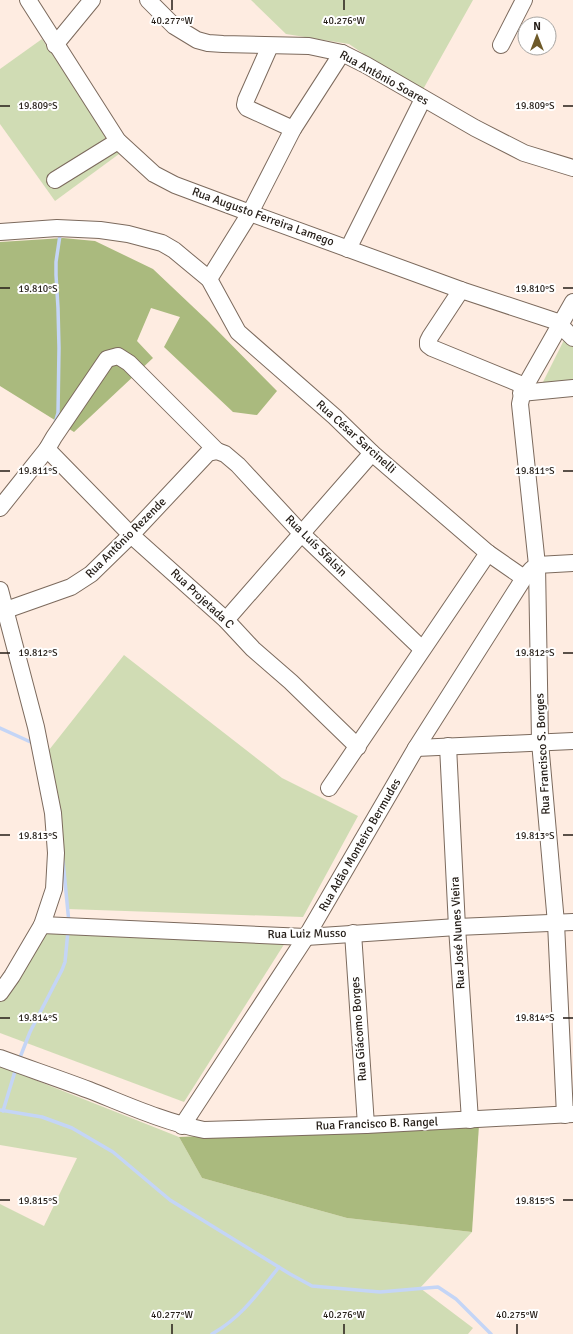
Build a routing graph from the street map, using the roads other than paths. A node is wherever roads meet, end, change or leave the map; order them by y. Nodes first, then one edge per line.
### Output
1 (28, 0) edge
2 (92, 0) edge
3 (148, 0) edge
4 (524, 0) edge
5 (56, 45) junction
6 (501, 45) dead end
7 (270, 46) junction
8 (342, 53) junction
9 (423, 99) junction
10 (293, 129) junction
11 (118, 142) junction
12 (573, 168) edge
13 (55, 180) dead end
14 (250, 213) junction
15 (0, 232) edge
16 (348, 248) junction
17 (209, 279) junction
18 (461, 290) junction
19 (573, 302) edge
20 (560, 325) junction
21 (573, 338) edge
22 (573, 388) edge
23 (523, 390) junction
24 (50, 443) junction
25 (212, 452) junction
26 (372, 453) junction
27 (0, 508) edge
28 (302, 534) junction
29 (131, 535) junction
30 (488, 553) junction
31 (573, 563) edge
32 (537, 565) junction
33 (524, 578) junction
34 (0, 590) edge
35 (6, 610) junction
36 (226, 620) junction
37 (422, 649) junction
38 (573, 741) edge
39 (540, 742) junction
40 (448, 746) junction
41 (358, 747) junction
42 (416, 748) junction
43 (329, 788) dead end
44 (573, 922) edge
45 (556, 923) junction
46 (42, 925) junction
47 (457, 926) junction
48 (353, 933) junction
49 (306, 936) junction
50 (0, 993) edge
51 (0, 1058) edge
52 (569, 1115) edge
53 (470, 1120) junction
54 (366, 1125) junction
55 (182, 1126) junction

1 - 5 street, Rua Augusto Ferreira Lamego
2 - 5 street
3 - 7 street, Rua Antônio Soares
4 - 6 street
5 - 11 street, Rua Augusto Ferreira Lamego
7 - 8 street, Rua Antônio Soares
7 - 10 street
8 - 9 street, Rua Antônio Soares
8 - 10 street
9 - 12 street, Rua Antônio Soares
9 - 16 street
10 - 14 street
11 - 13 street
11 - 14 street, Rua Augusto Ferreira Lamego
14 - 16 street, Rua Augusto Ferreira Lamego
14 - 17 street
15 - 17 street
16 - 18 street, Rua Augusto Ferreira Lamego
17 - 26 street, Rua César Sarcinelli
18 - 20 street, Rua Augusto Ferreira Lamego
18 - 23 street
19 - 20 street
20 - 21 street, Rua Augusto Ferreira Lamego
20 - 23 street
22 - 23 street
23 - 32 street, Rua Francisco S. Borges
24 - 25 street, Rua Luís Sfalsin
24 - 27 street
24 - 29 street, Rua Projetada C
25 - 28 street, Rua Luís Sfalsin
25 - 29 street, Rua Antônio Rezende
26 - 28 street
26 - 30 street, Rua César Sarcinelli
28 - 36 street
28 - 37 street, Rua Luís Sfalsin
29 - 35 street, Rua Antônio Rezende
29 - 36 street, Rua Projetada C
30 - 33 street, Rua César Sarcinelli
30 - 37 street
31 - 32 street
32 - 33 street, Rua Adão Monteiro Bermudes
32 - 39 street, Rua Francisco S. Borges
33 - 42 street, Rua Adão Monteiro Bermudes
34 - 35 street
35 - 46 street
36 - 41 street, Rua Projetada C
37 - 41 street
38 - 39 street
39 - 40 street
39 - 45 street, Rua Francisco S. Borges
40 - 42 street
40 - 47 street, Rua José Nunes Vieira
41 - 43 street
42 - 49 street, Rua Adão Monteiro Bermudes
44 - 45 street, Rua Luiz Musso
45 - 47 street, Rua Luiz Musso
45 - 52 street, Rua Francisco S. Borges
46 - 49 street, Rua Luiz Musso
46 - 50 street
47 - 48 street, Rua Luiz Musso
47 - 53 street, Rua José Nunes Vieira
48 - 49 street, Rua Luiz Musso
48 - 54 street, Rua Giácomo Borges
49 - 55 street, Rua Adão Monteiro Bermudes
51 - 55 street, Rua Francisco B. Rangel
52 - 53 street, Rua Francisco B. Rangel
53 - 54 street, Rua Francisco B. Rangel
54 - 55 street, Rua Francisco B. Rangel

